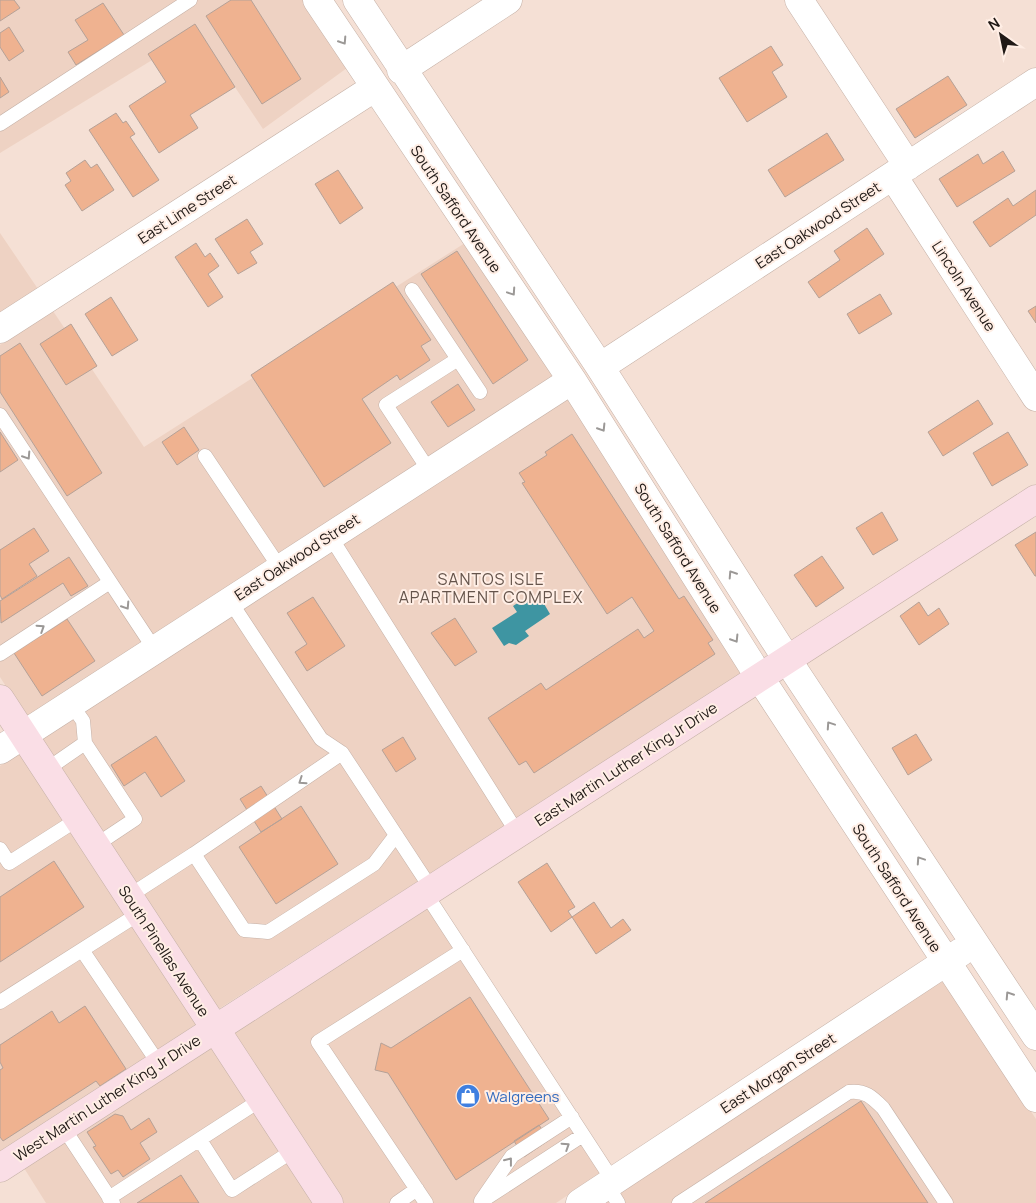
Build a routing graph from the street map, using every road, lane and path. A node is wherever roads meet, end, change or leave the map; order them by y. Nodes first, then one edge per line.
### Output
1 (190, 0) edge
2 (317, 0) edge
3 (357, 0) edge
4 (508, 0) edge
5 (799, 0) edge
6 (402, 70) junction
7 (1036, 82) edge
8 (374, 88) junction
9 (0, 124) edge
10 (900, 171) junction
11 (412, 290) dead end
12 (0, 329) edge
13 (458, 359) junction
14 (600, 367) junction
15 (572, 380) junction
16 (480, 392) dead end
17 (1036, 396) edge
18 (0, 415) edge
19 (206, 456) dead end
20 (430, 472) junction
21 (1036, 499) edge
22 (330, 536) junction
23 (280, 568) junction
24 (110, 582) junction
25 (230, 601) junction
26 (155, 650) junction
27 (0, 654) edge
28 (788, 661) junction
29 (760, 678) junction
30 (0, 698) edge
31 (72, 704) junction
32 (24, 735) junction
33 (85, 743) junction
34 (0, 750) edge
35 (342, 753) junction
36 (46, 770) junction
37 (78, 819) junction
38 (518, 834) junction
39 (396, 835) junction
40 (96, 845) junction
41 (0, 849) edge
42 (194, 854) junction
43 (429, 892) junction
44 (134, 904) junction
45 (975, 943) junction
46 (82, 950) junction
47 (463, 950) junction
48 (945, 962) junction
49 (0, 1002) edge
50 (215, 1028) junction
51 (1036, 1036) edge
52 (159, 1064) junction
53 (1036, 1098) edge
54 (262, 1100) junction
55 (572, 1117) junction
56 (63, 1127) junction
57 (583, 1135) junction
58 (200, 1140) junction
59 (294, 1150) junction
60 (2, 1163) edge
61 (417, 1189) junction
62 (613, 1190) edge
63 (111, 1201) edge
64 (480, 1202) edge
65 (329, 1203) edge
66 (397, 1203) edge
67 (426, 1203) edge
68 (580, 1203) edge
69 (679, 1203) edge
70 (946, 1203) edge

1 - 9 lane
2 -> 8 street, South Safford Avenue
3 - 6 street, South Safford Avenue
4 - 6 street
5 - 10 street, Lincoln Avenue
6 - 14 street, South Safford Avenue
7 - 10 street, East Oakwood Street
8 - 12 street, East Lime Street
8 -> 15 street, South Safford Avenue
10 - 14 street, East Oakwood Street
10 - 17 street, Lincoln Avenue
11 - 13 lane
13 - 16 lane
13 - 20 lane
28 -> 14 street, South Safford Avenue
15 - 20 street, East Oakwood Street
15 -> 29 street, South Safford Avenue
18 -> 24 lane
19 - 23 lane
20 - 22 street, East Oakwood Street
21 - 28 street, East Martin Luther King Jr Drive
22 - 23 street, East Oakwood Street
22 - 38 lane
23 - 25 street, East Oakwood Street
24 -> 26 lane
27 -> 24 lane
25 - 26 street, East Oakwood Street
25 - 35 lane
26 - 31 street, East Oakwood Street
28 - 29 street, East Martin Luther King Jr Drive
45 -> 28 street, South Safford Avenue
29 - 38 street, East Martin Luther King Jr Drive
29 - 48 street, South Safford Avenue
30 - 32 street, South Pinellas Avenue
31 - 32 street, East Oakwood Street
31 - 33 lane
32 - 34 street, East Oakwood Street
32 - 36 street, South Pinellas Avenue
33 - 36 lane
33 - 40 lane
35 - 39 lane
35 -> 42 lane
36 - 37 street, South Pinellas Avenue
37 - 40 street, South Pinellas Avenue
37 - 41 lane
38 - 43 street, East Martin Luther King Jr Drive
39 - 42 lane
39 - 43 lane
40 - 44 street, South Pinellas Avenue
42 - 44 lane
43 - 47 lane
43 - 50 street, East Martin Luther King Jr Drive
44 - 46 lane
44 - 50 street, South Pinellas Avenue
45 - 48 street, East Morgan Street
51 -> 45 street, South Safford Avenue
46 - 49 lane
46 - 52 lane
47 - 55 lane
47 - 61 lane
48 - 53 street, South Safford Avenue
48 - 62 street, East Morgan Street
50 - 52 street, West Martin Luther King Jr Drive
50 - 54 street, South Pinellas Avenue
52 - 56 street, West Martin Luther King Jr Drive
54 - 58 lane
54 - 59 street, South Pinellas Avenue
55 - 57 lane
64 -> 55 lane
56 - 60 street, West Martin Luther King Jr Drive
56 - 63 lane
57 - 62 lane
64 -> 57 lane
58 - 59 lane
58 - 63 lane
59 - 65 street, South Pinellas Avenue
61 - 66 lane
61 - 67 lane
62 - 68 street, East Morgan Street
69 - 70 lane

